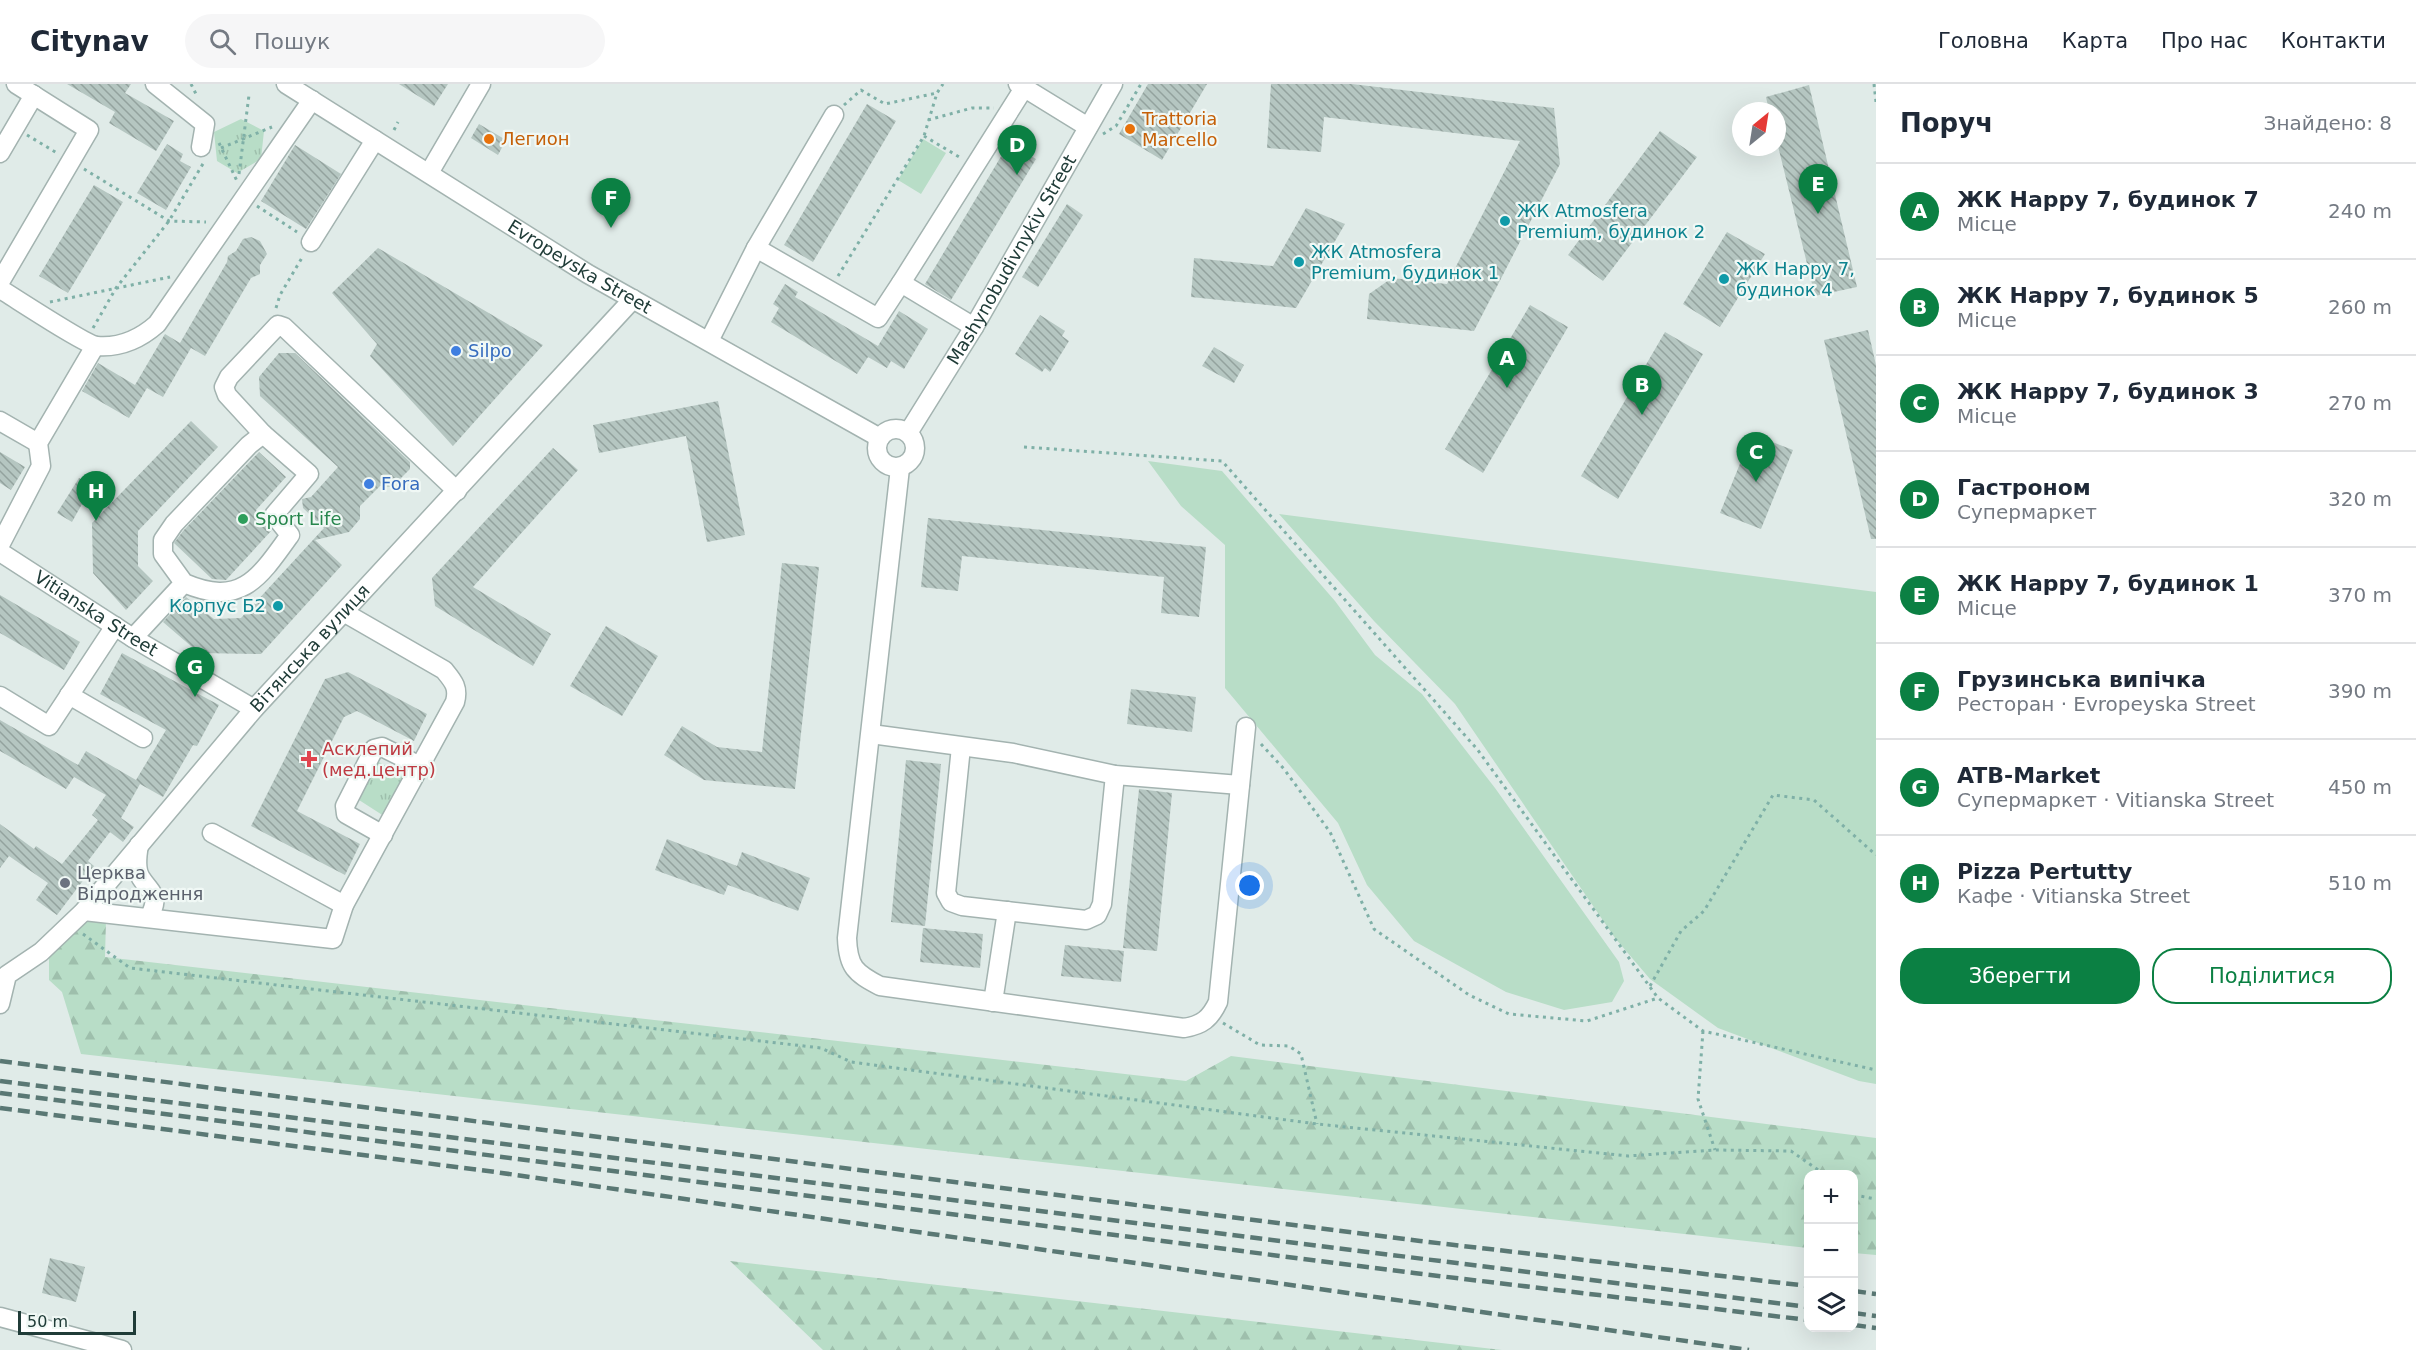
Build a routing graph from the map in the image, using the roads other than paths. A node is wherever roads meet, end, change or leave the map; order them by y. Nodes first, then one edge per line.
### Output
1 (16, 84) edge
2 (155, 84) edge
3 (286, 84) edge
4 (481, 84) edge
5 (1113, 84) edge
6 (1021, 86) edge
7 (34, 95) junction
8 (312, 100) junction
9 (834, 115) road end
10 (1088, 127) junction
11 (375, 140) junction
12 (209, 149) road end
13 (0, 153) edge
14 (429, 173) junction
15 (312, 242) road end
16 (756, 248) junction
17 (0, 282) edge
18 (901, 283) junction
19 (0, 289) edge
20 (633, 299) junction
21 (975, 327) junction
22 (709, 341) junction
23 (90, 343) junction
24 (0, 421) edge
25 (908, 433) junction
26 (263, 434) junction
27 (880, 438) junction
28 (38, 443) junction
29 (900, 468) junction
30 (457, 490) junction
31 (0, 545) edge
32 (0, 552) edge
33 (184, 583) junction
34 (345, 613) junction
35 (115, 626) junction
36 (133, 638) junction
37 (69, 695) junction
38 (0, 696) edge
39 (254, 710) junction
40 (1246, 727) road end
41 (872, 734) junction
42 (143, 738) dead end
43 (961, 747) junction
44 (420, 766) junction
45 (1115, 775) junction
46 (1240, 785) junction
47 (212, 833) dead end
48 (383, 835) junction
49 (139, 845) junction
50 (344, 905) junction
51 (84, 911) junction
52 (1006, 911) junction
53 (150, 916) junction
54 (4, 970) edge
55 (993, 1002) junction
56 (0, 1004) edge
57 (0, 1317) edge
58 (118, 1350) edge

1 - 7 street
2 - 12 street
3 - 8 street, Evropeyska Street
4 - 14 street
5 - 10 street, Mashynobudivnykiv Street
6 - 10 street
6 - 18 street
7 - 13 street
7 - 17 street
8 - 11 street, Evropeyska Street
8 - 23 street
9 - 16 street
10 - 21 street, Mashynobudivnykiv Street
11 - 14 street, Evropeyska Street
11 - 15 street
14 - 20 street, Evropeyska Street
16 - 18 street
16 - 22 street
18 - 21 street
19 - 23 street
20 - 22 street, Evropeyska Street
20 - 30 street, Вітянська вулиця
21 - 25 street, Mashynobudivnykiv Street
22 - 27 street, Evropeyska Street
23 - 28 street
24 - 28 street
25 - 27 street
25 - 29 street
26 - 30 street
26 - 33 street
26 - 33 street
27 - 29 street
28 - 31 street
29 - 41 street
30 - 34 street, Вітянська вулиця
32 - 35 street, Vitianska Street
33 - 36 street
34 - 39 street, Вітянська вулиця
34 - 44 street
35 - 36 street, Vitianska Street
35 - 37 street
36 - 39 street, Vitianska Street
37 - 38 street
37 - 42 street
39 - 49 street, Вітянська вулиця
40 - 46 street
41 - 43 street
41 - 55 street
43 - 45 street
43 - 52 street
44 - 48 street
44 - 48 street
45 - 46 street
45 - 52 street
46 - 55 street
47 - 50 street
48 - 50 street
49 - 51 street, Вітянська вулиця
49 - 53 street
50 - 53 street
51 - 53 street
51 - 54 street, Вітянська вулиця
52 - 55 street
54 - 56 street, Вітянська вулиця
57 - 58 street

